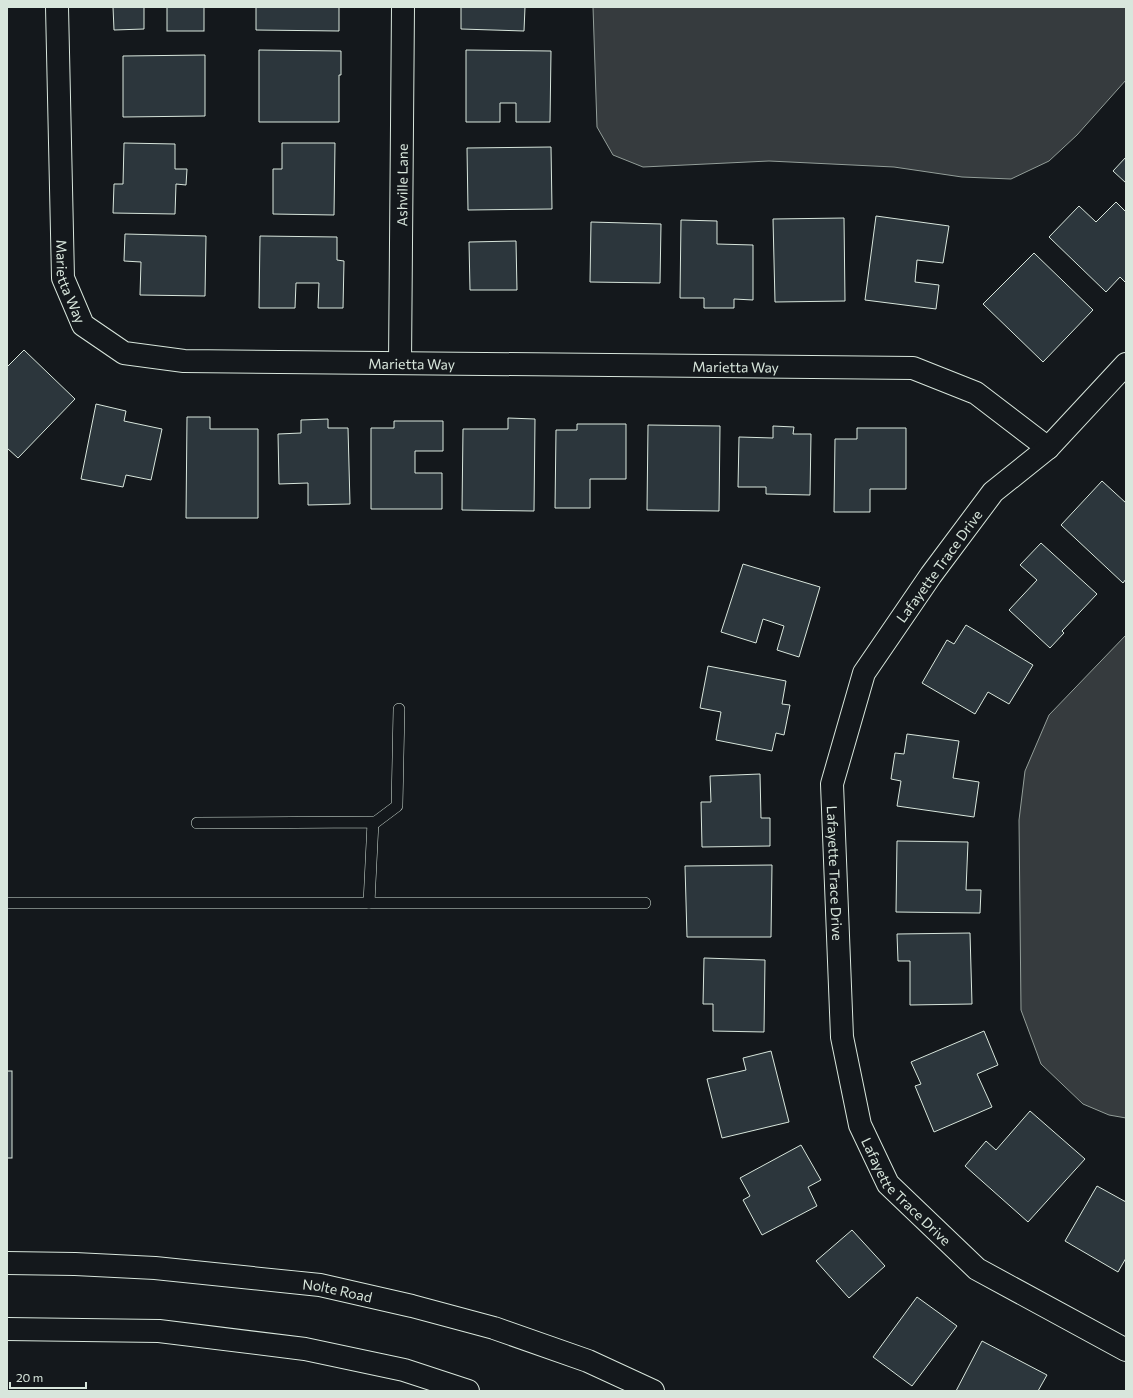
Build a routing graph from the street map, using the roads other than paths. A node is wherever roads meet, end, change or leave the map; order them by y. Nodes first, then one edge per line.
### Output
1 (57, 7) edge
2 (403, 7) edge
3 (400, 363) junction
4 (1126, 364) edge
5 (1048, 448) junction
6 (399, 709) dead end
7 (197, 823) dead end
8 (373, 824) junction
9 (7, 903) edge
10 (369, 903) junction
11 (645, 903) dead end
12 (7, 1263) edge
13 (7, 1329) edge
14 (1126, 1350) edge
15 (468, 1391) edge
16 (653, 1391) edge

1 - 3 street, Marietta Way
2 - 3 street, Ashville Lane
3 - 5 street, Marietta Way
4 - 5 street, Lafayette Trace Drive
5 - 14 street, Lafayette Trace Drive
6 - 8 lane
7 - 8 lane
8 - 10 lane
9 - 10 lane
10 - 11 lane
12 - 16 street, Nolte Road
13 - 15 street

